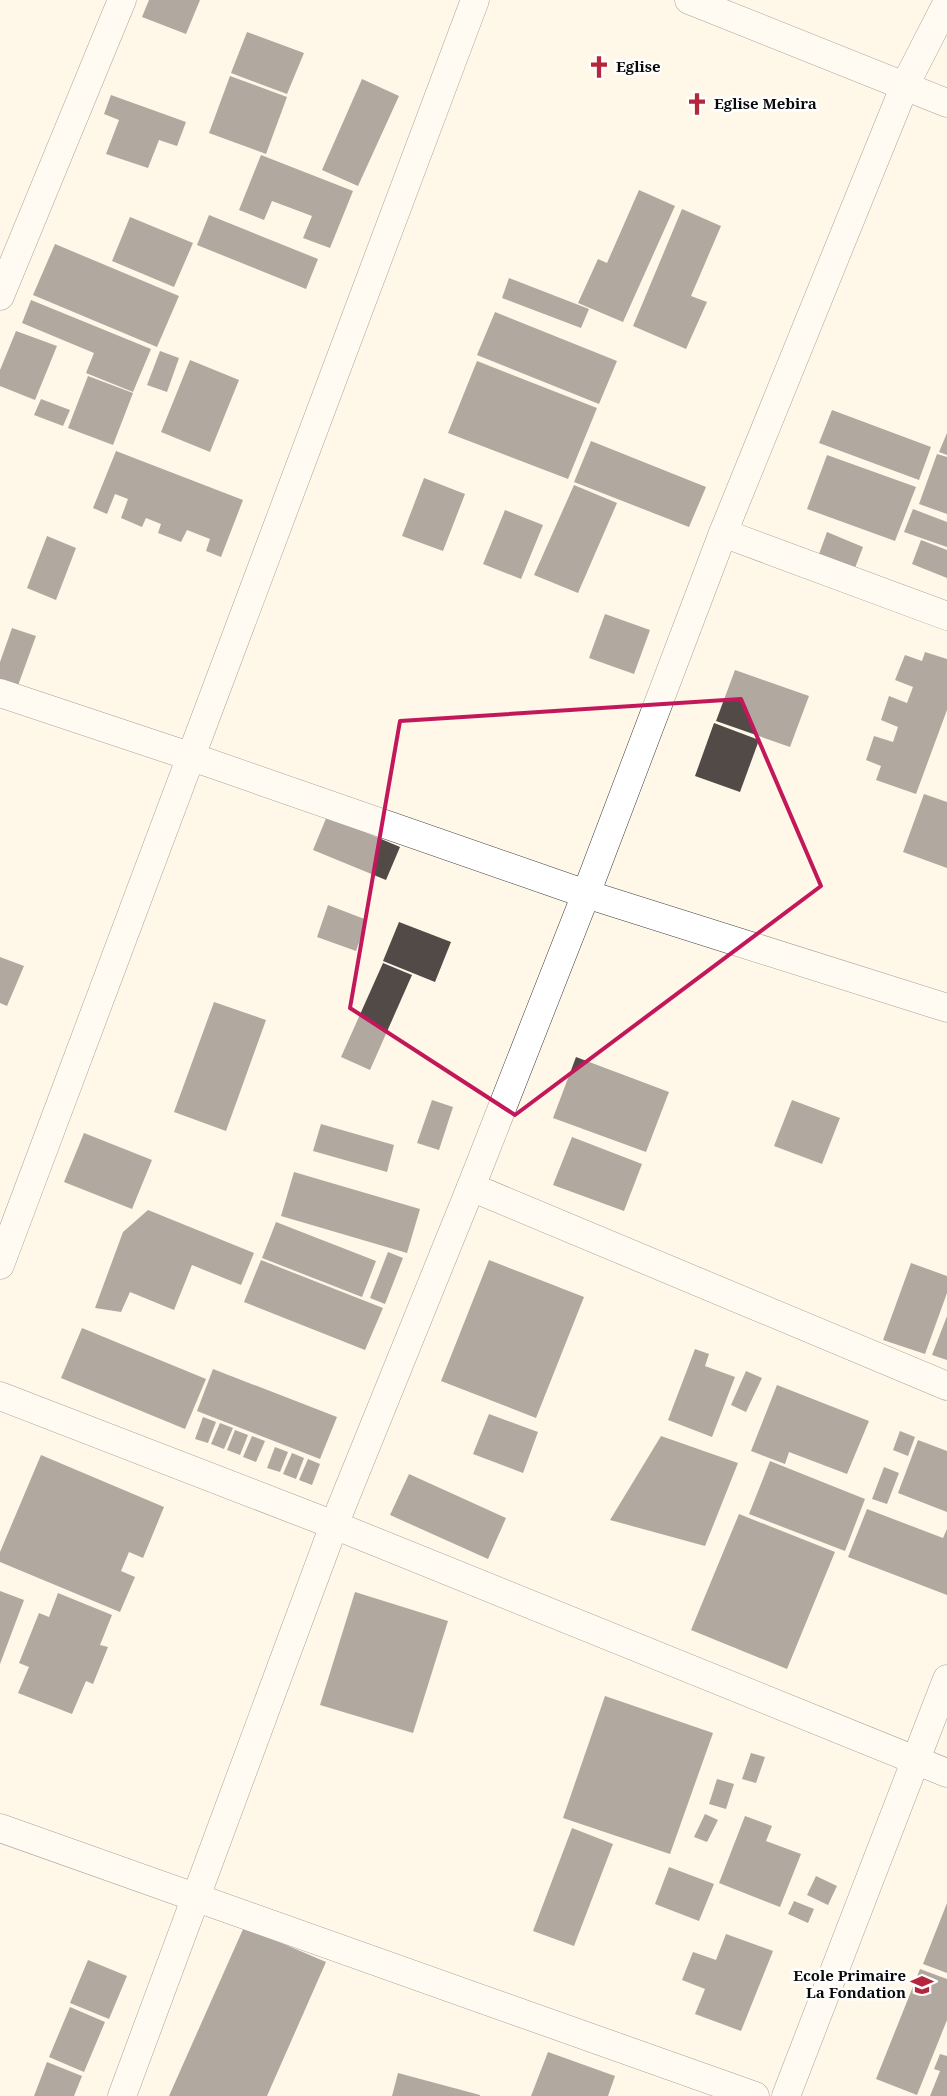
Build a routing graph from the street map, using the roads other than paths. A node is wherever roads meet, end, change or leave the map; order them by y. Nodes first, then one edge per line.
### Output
1 (122, 0) edge
2 (475, 0) edge
3 (689, 0) edge
4 (947, 3) edge
5 (905, 85) junction
6 (947, 102) edge
7 (9, 248) edge
8 (0, 296) edge
9 (723, 533) junction
10 (947, 616) edge
11 (0, 693) edge
12 (192, 757) junction
13 (586, 894) junction
14 (947, 1008) edge
15 (471, 1187) junction
16 (0, 1266) edge
17 (947, 1386) edge
18 (0, 1396) edge
19 (334, 1525) junction
20 (947, 1679) edge
21 (914, 1761) junction
22 (947, 1773) edge
23 (0, 1828) edge
24 (196, 1897) junction
25 (122, 2096) edge
26 (755, 2096) edge
27 (786, 2096) edge

1 - 7 street
2 - 12 street
3 - 5 street
4 - 5 street
5 - 6 street
5 - 9 street
7 - 8 street
9 - 10 street
9 - 13 street
11 - 12 street
12 - 13 street
12 - 16 street
13 - 14 street
13 - 15 street
15 - 17 street
15 - 19 street
18 - 19 street
19 - 21 street
19 - 24 street
20 - 21 street
21 - 22 street
21 - 27 street
23 - 24 street
24 - 25 street
24 - 26 street

